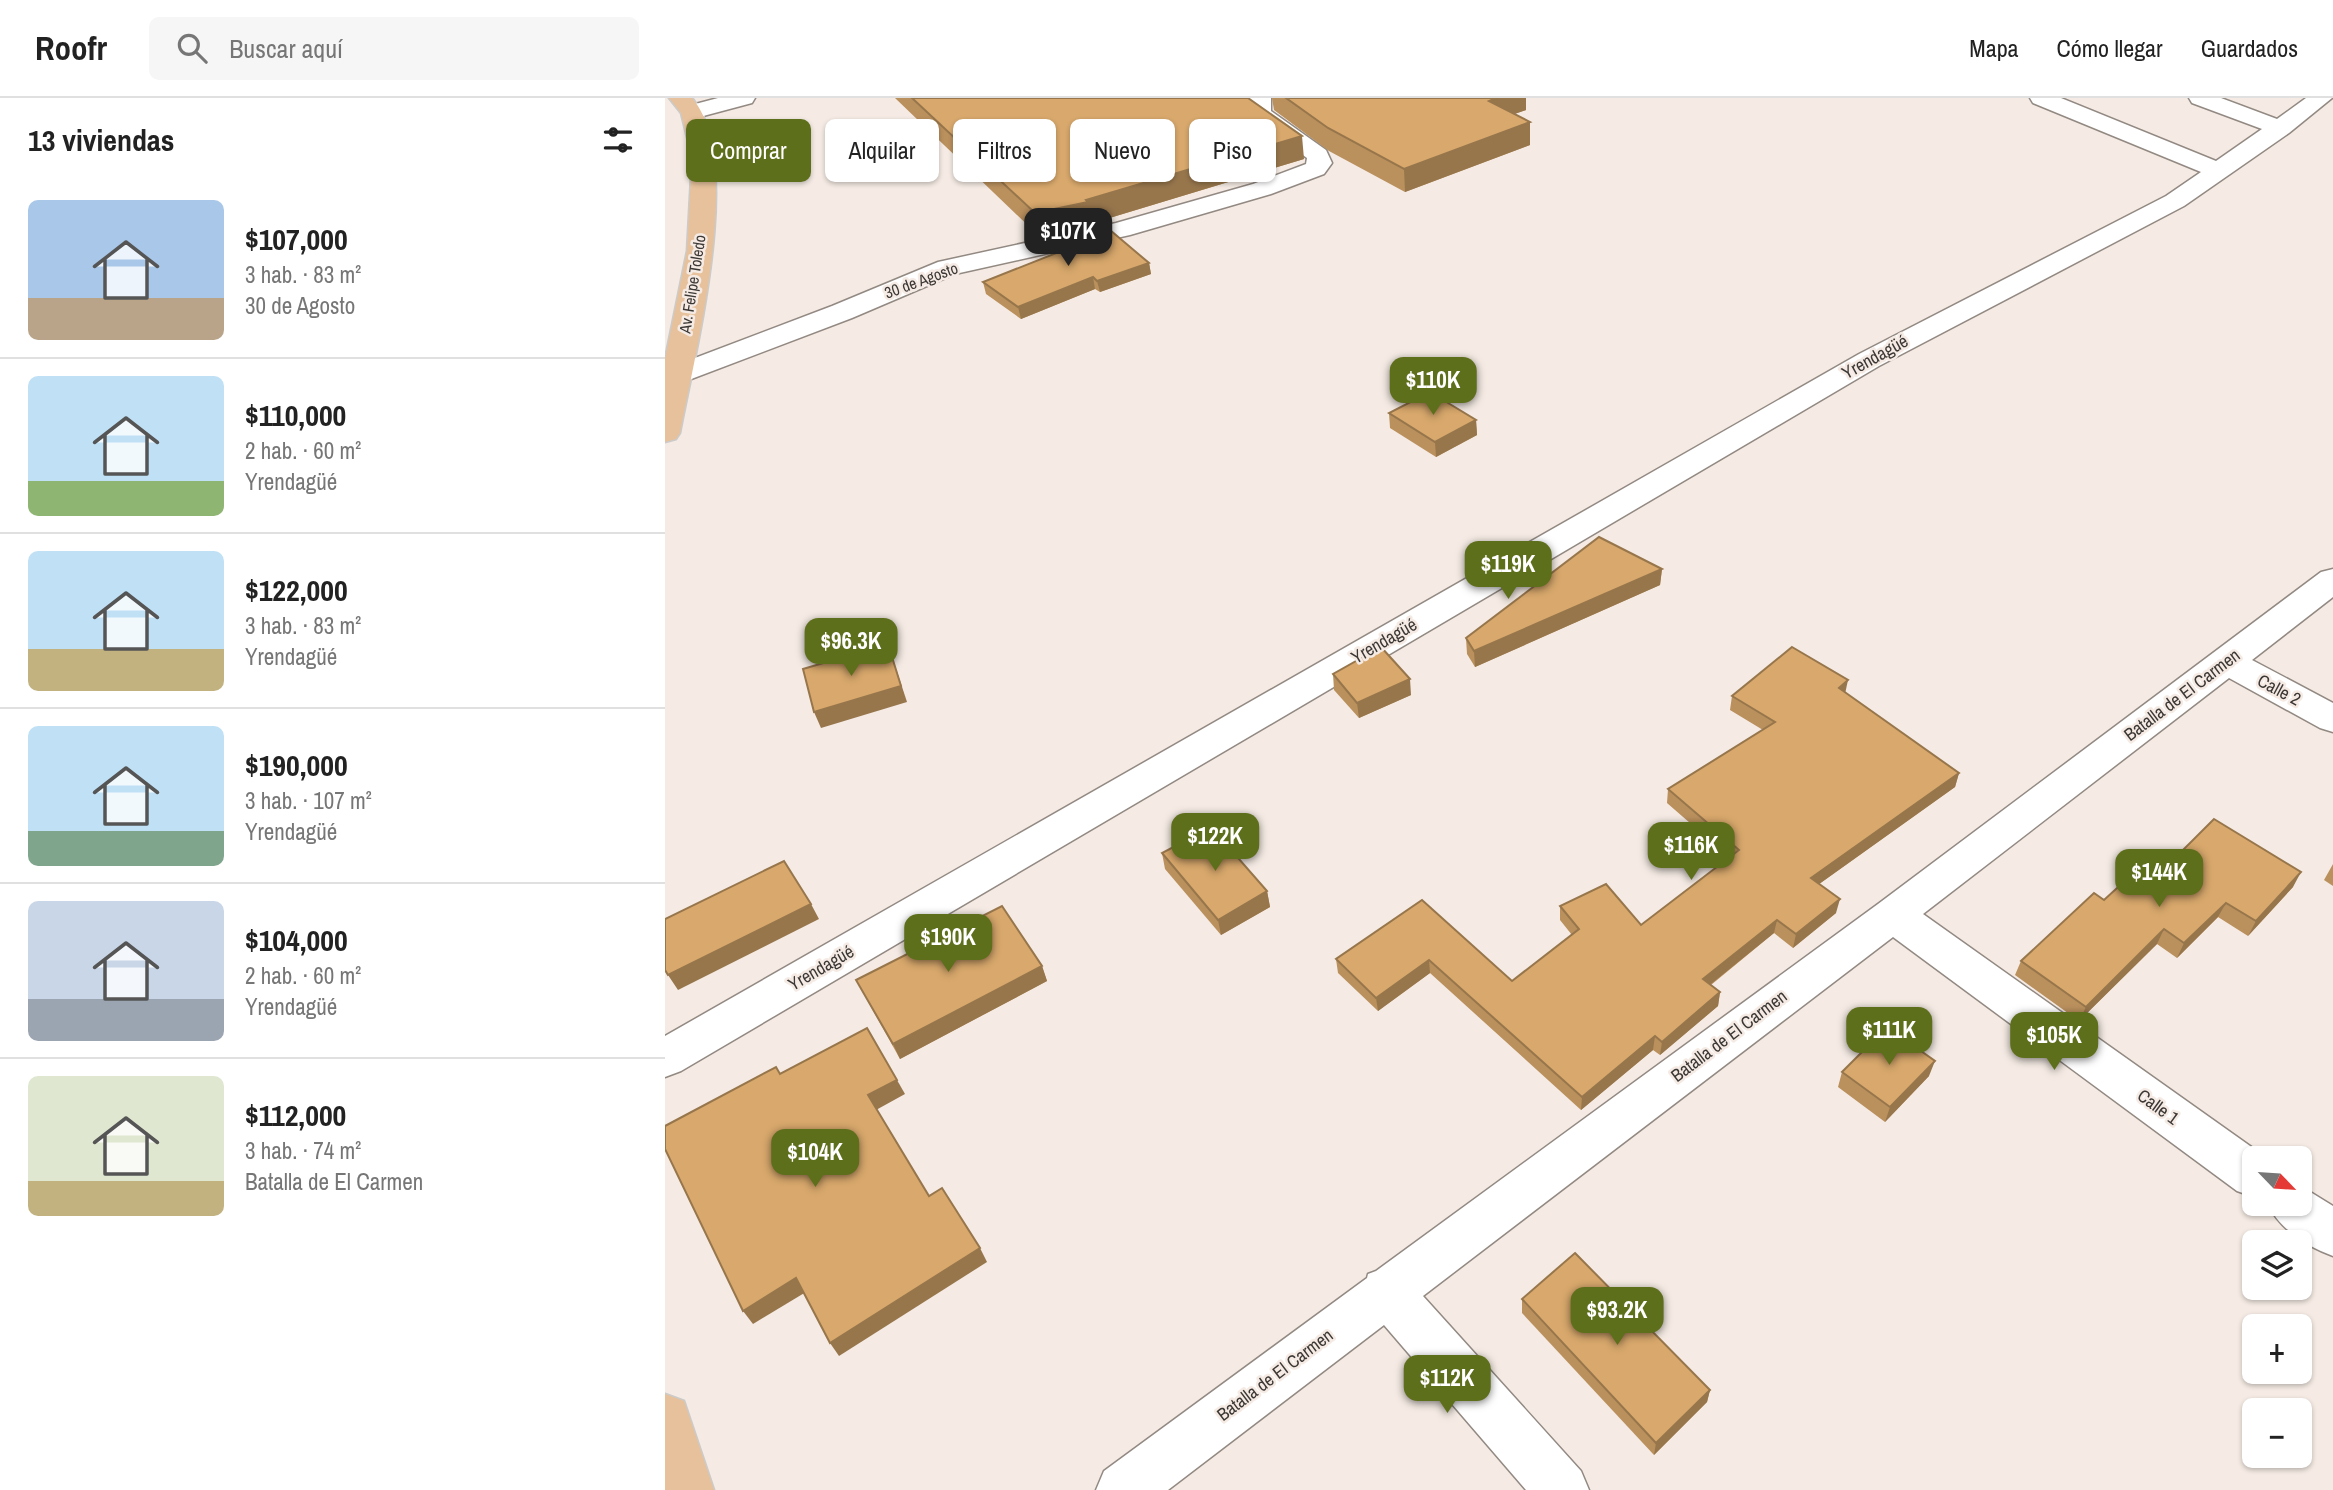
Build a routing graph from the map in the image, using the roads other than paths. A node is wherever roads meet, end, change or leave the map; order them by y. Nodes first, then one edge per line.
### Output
1 (744, 98) edge
2 (1259, 98) edge
3 (2042, 98) edge
4 (2200, 98) edge
5 (2321, 98) edge
6 (686, 105) edge
7 (2281, 128) junction
8 (2220, 171) junction
9 (676, 375) junction
10 (665, 433) edge
11 (2333, 580) edge
12 (2226, 661) junction
13 (2333, 719) edge
14 (1893, 915) junction
15 (665, 1058) edge
16 (2242, 1167) edge
17 (2308, 1216) edge
18 (2333, 1234) edge
19 (1386, 1291) junction
20 (665, 1420) edge
21 (687, 1490) edge
22 (1123, 1490) edge
23 (1562, 1490) edge

1 - 6 street
2 - 9 street, 30 de Agosto
3 - 8 street
4 - 7 street
5 - 7 street, Yrendagüé
6 - 9 main road, Av. Felipe Toledo
7 - 8 street, Yrendagüé
8 - 15 street, Yrendagüé
9 - 10 main road, Av. Felipe Toledo
11 - 12 street, Batalla de El Carmen
12 - 13 street, Calle 2
12 - 14 street, Batalla de El Carmen
14 - 16 street, Calle 1
14 - 19 street, Batalla de El Carmen
17 - 18 street
19 - 22 street, Batalla de El Carmen
19 - 23 street
20 - 21 main road

